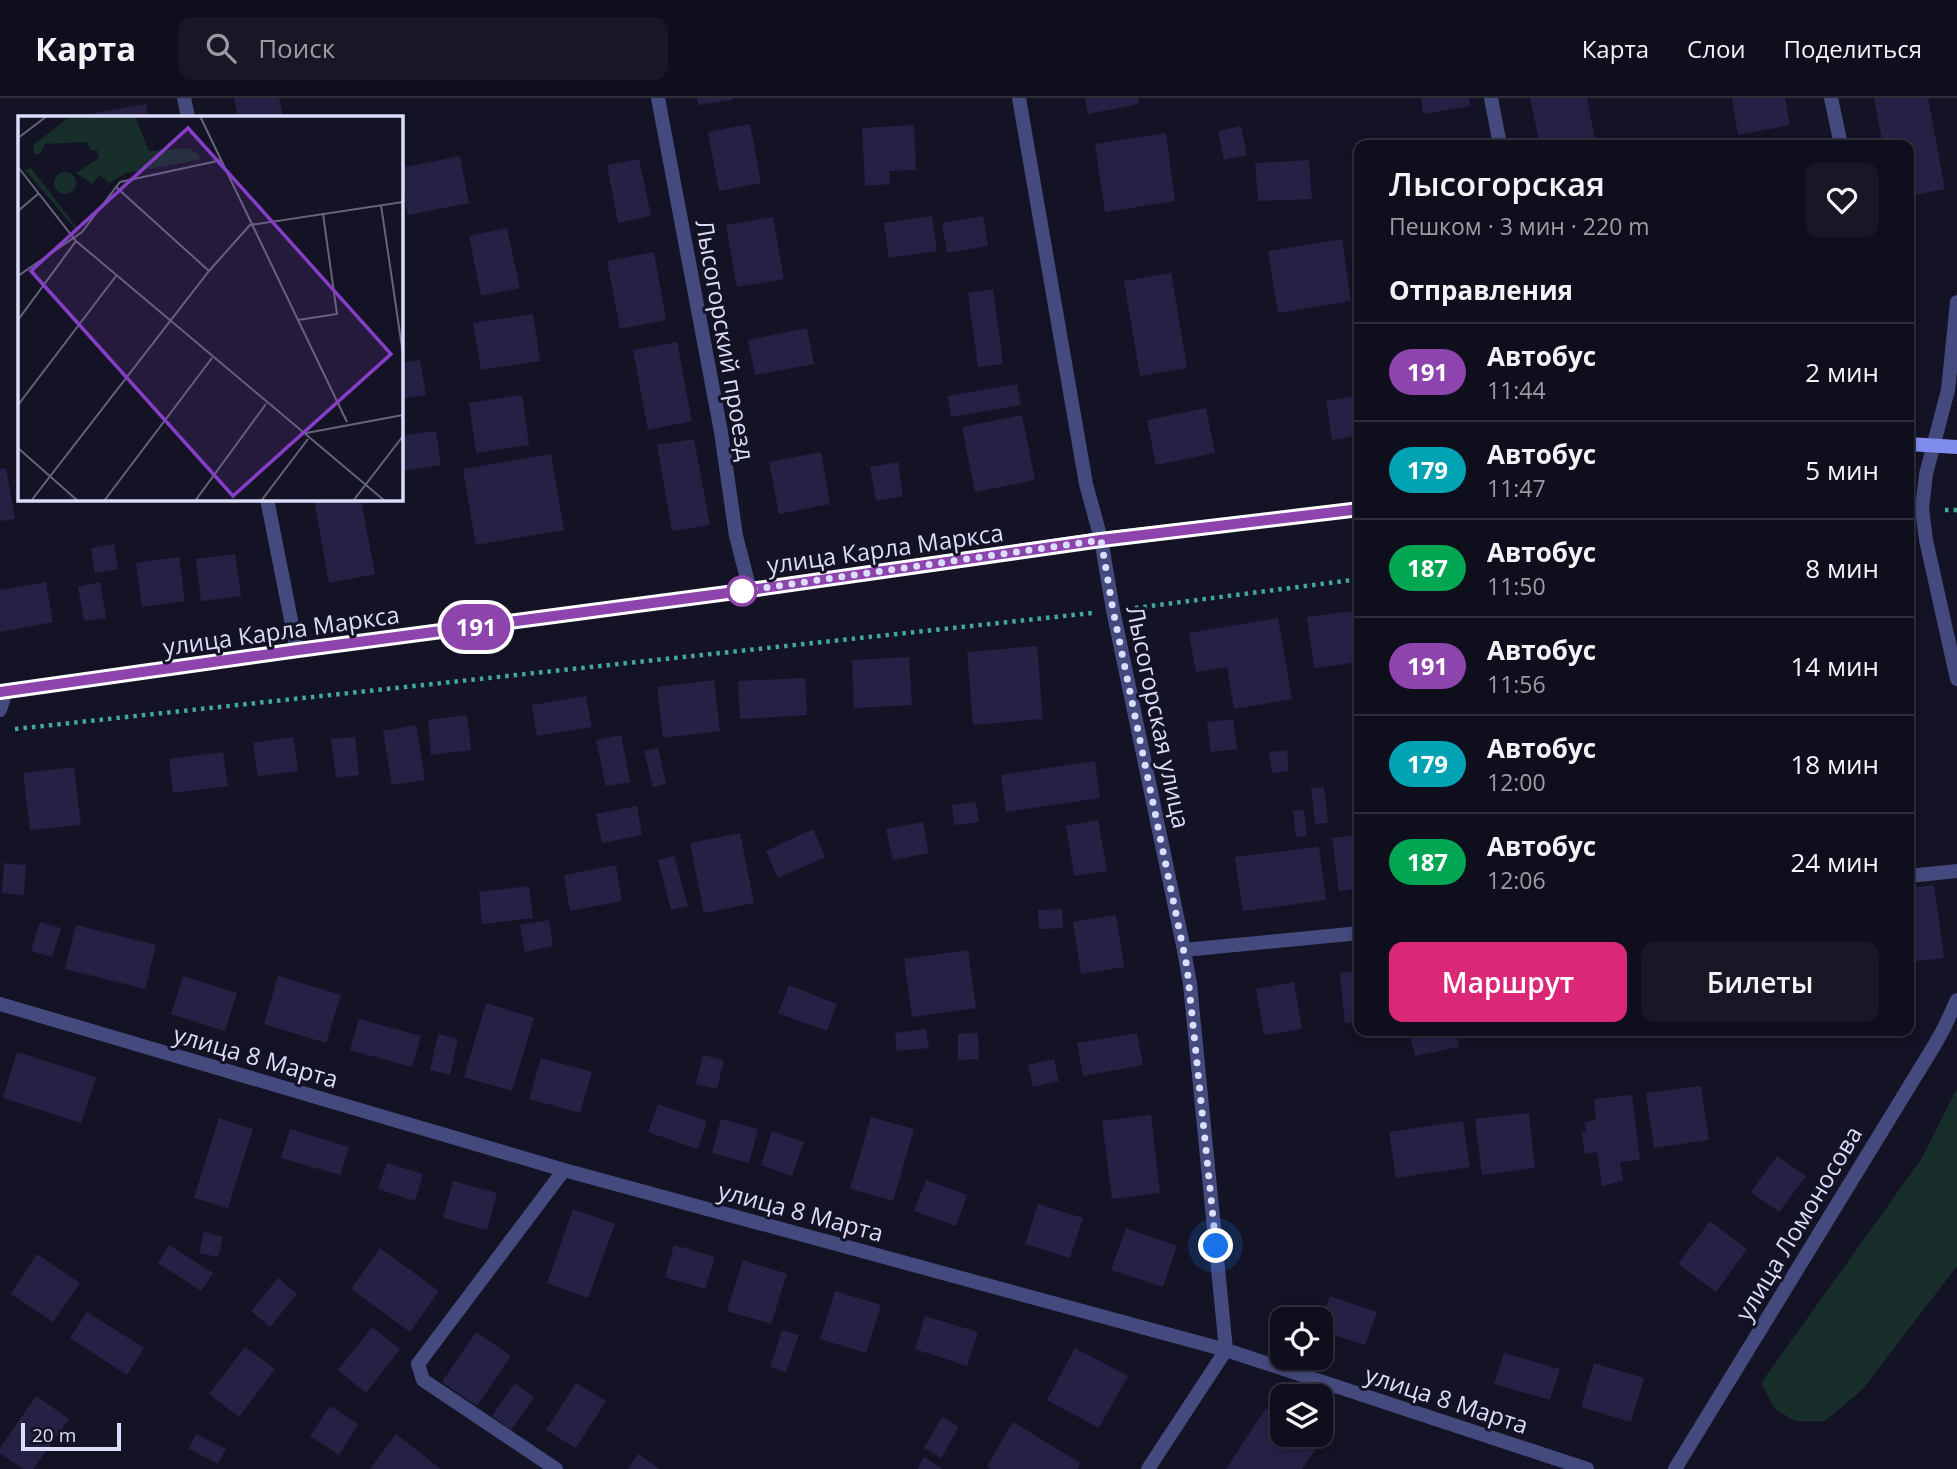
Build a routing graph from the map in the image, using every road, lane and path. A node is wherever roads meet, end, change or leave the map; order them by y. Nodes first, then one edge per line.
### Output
1 (184, 98) edge
2 (658, 98) edge
3 (1019, 98) edge
4 (1491, 98) edge
5 (1831, 98) edge
6 (188, 116) edge
7 (1499, 140) edge
8 (1840, 140) edge
9 (1957, 302) edge
10 (1914, 444) edge
11 (1933, 446) junction
12 (1957, 447) edge
13 (267, 500) edge
14 (1354, 510) edge
15 (1101, 540) junction
16 (1354, 580) edge
17 (750, 590) junction
18 (1113, 610) junction
19 (298, 650) junction
20 (1957, 679) edge
21 (3, 691) edge
22 (0, 710) edge
23 (14, 729) dead end
24 (1957, 871) edge
25 (1914, 875) edge
26 (1354, 934) edge
27 (1184, 950) junction
28 (1957, 1000) edge
29 (0, 1004) edge
30 (564, 1170) junction
31 (1226, 1350) junction
32 (556, 1469) edge
33 (1148, 1469) edge
34 (1587, 1469) edge
35 (1675, 1469) edge

1 - 6 street
2 - 17 street, Лысогорский проезд
3 - 15 street, Лысогорская улица
4 - 7 street
5 - 8 street
9 - 11 street
10 - 11 main road
11 - 12 main road
11 - 20 street
13 - 19 street
14 - 15 main road, улица Карла Маркса
15 - 17 main road, улица Карла Маркса
15 - 18 street, Лысогорская улица
16 - 18 path
17 - 19 main road, улица Карла Маркса
18 - 23 path
18 - 27 street, Лысогорская улица
19 - 21 main road, улица Карла Маркса
21 - 22 street
24 - 25 street
26 - 27 street
27 - 31 street, Лысогорская улица
28 - 35 street, улица Ломоносова
29 - 30 street, улица 8 Марта
30 - 31 street, улица 8 Марта
30 - 32 street
31 - 33 street
31 - 34 street, улица 8 Марта

